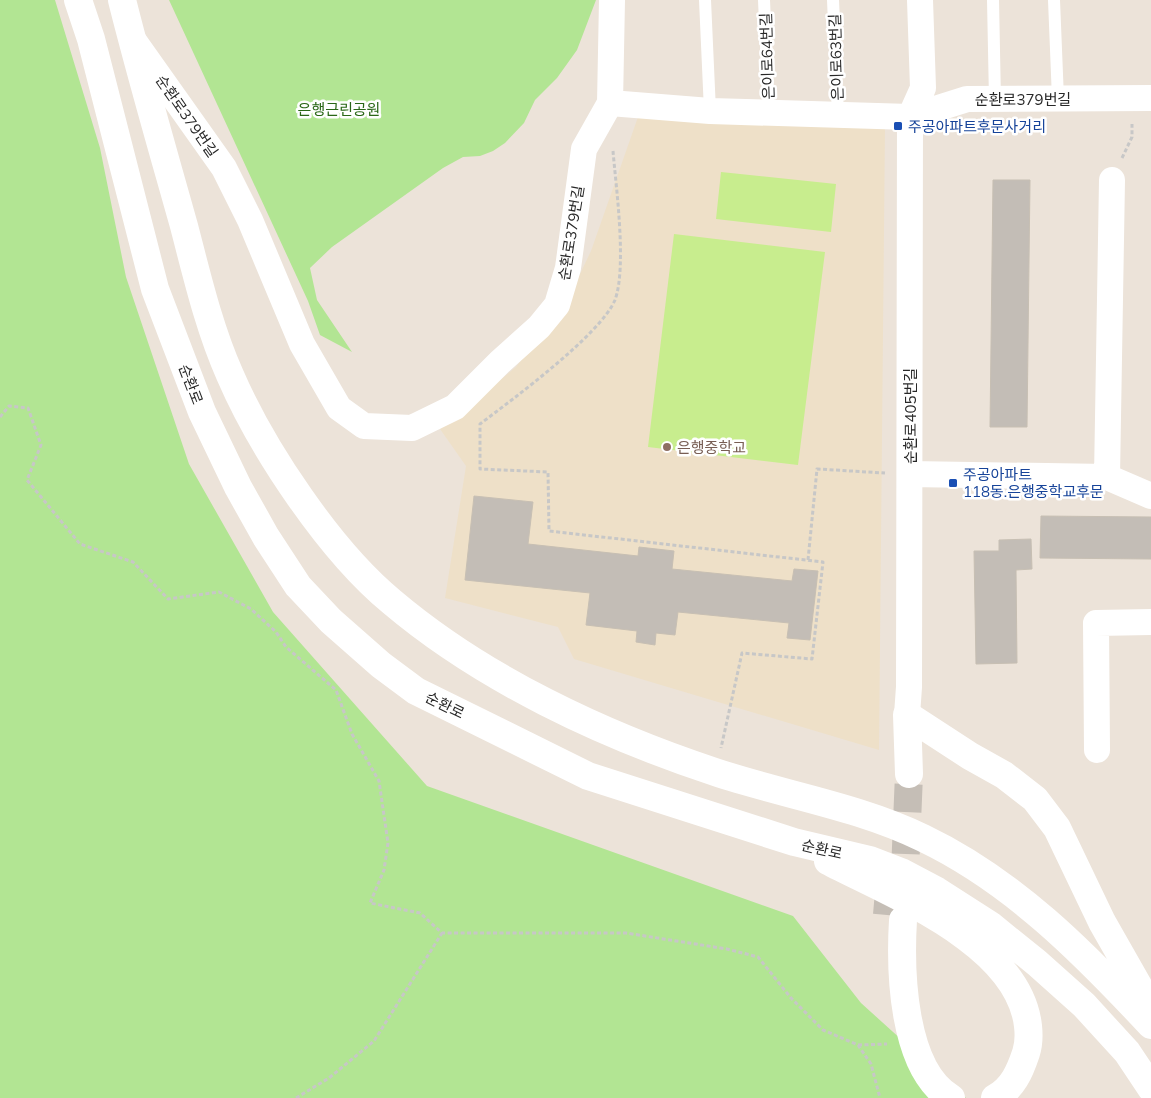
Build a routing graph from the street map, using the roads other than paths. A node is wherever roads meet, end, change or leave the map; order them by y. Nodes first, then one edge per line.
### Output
1 (78, 0) edge
2 (122, 0) edge
3 (612, 0) edge
4 (705, 0) edge
5 (764, 0) edge
6 (833, 0) edge
7 (920, 0) edge
8 (993, 0) edge
9 (1054, 0) edge
10 (131, 36) junction
11 (1151, 98) edge
12 (995, 100) junction
13 (1058, 100) junction
14 (610, 103) junction
15 (710, 111) junction
16 (769, 113) junction
17 (838, 114) junction
18 (910, 117) junction
19 (1112, 180) dead end
20 (910, 474) junction
21 (1107, 476) junction
22 (1151, 496) edge
23 (1151, 622) edge
24 (907, 715) junction
25 (1097, 750) dead end
26 (903, 772) tunnel mouth
27 (794, 842) junction
28 (1151, 1008) edge
29 (1151, 1025) edge
30 (1151, 1088) edge
31 (923, 1098) edge
32 (951, 1098) edge
33 (995, 1098) edge

1 - 27 main road, 순환로
2 - 10 main road
3 - 14 street
4 - 15 lane
5 - 16 lane, 은이로64번길
6 - 17 lane, 은이로63번길
7 - 18 street
8 - 12 lane
9 - 13 lane
10 - 14 street, 순환로379번길
10 - 29 main road
11 - 13 street, 순환로379번길
12 - 13 street, 순환로379번길
12 - 18 street, 순환로379번길
14 - 15 street, 순환로379번길
15 - 16 street, 순환로379번길
16 - 17 street, 순환로379번길
17 - 18 street, 순환로379번길
18 - 20 street, 순환로405번길
19 - 21 street
20 - 21 street
20 - 24 street, 순환로405번길
21 - 22 street
23 - 25 street
24 - 26 main road
24 - 28 main road
27 - 30 main road, 순환로
27 - 33 main road
31 - 32 main road

